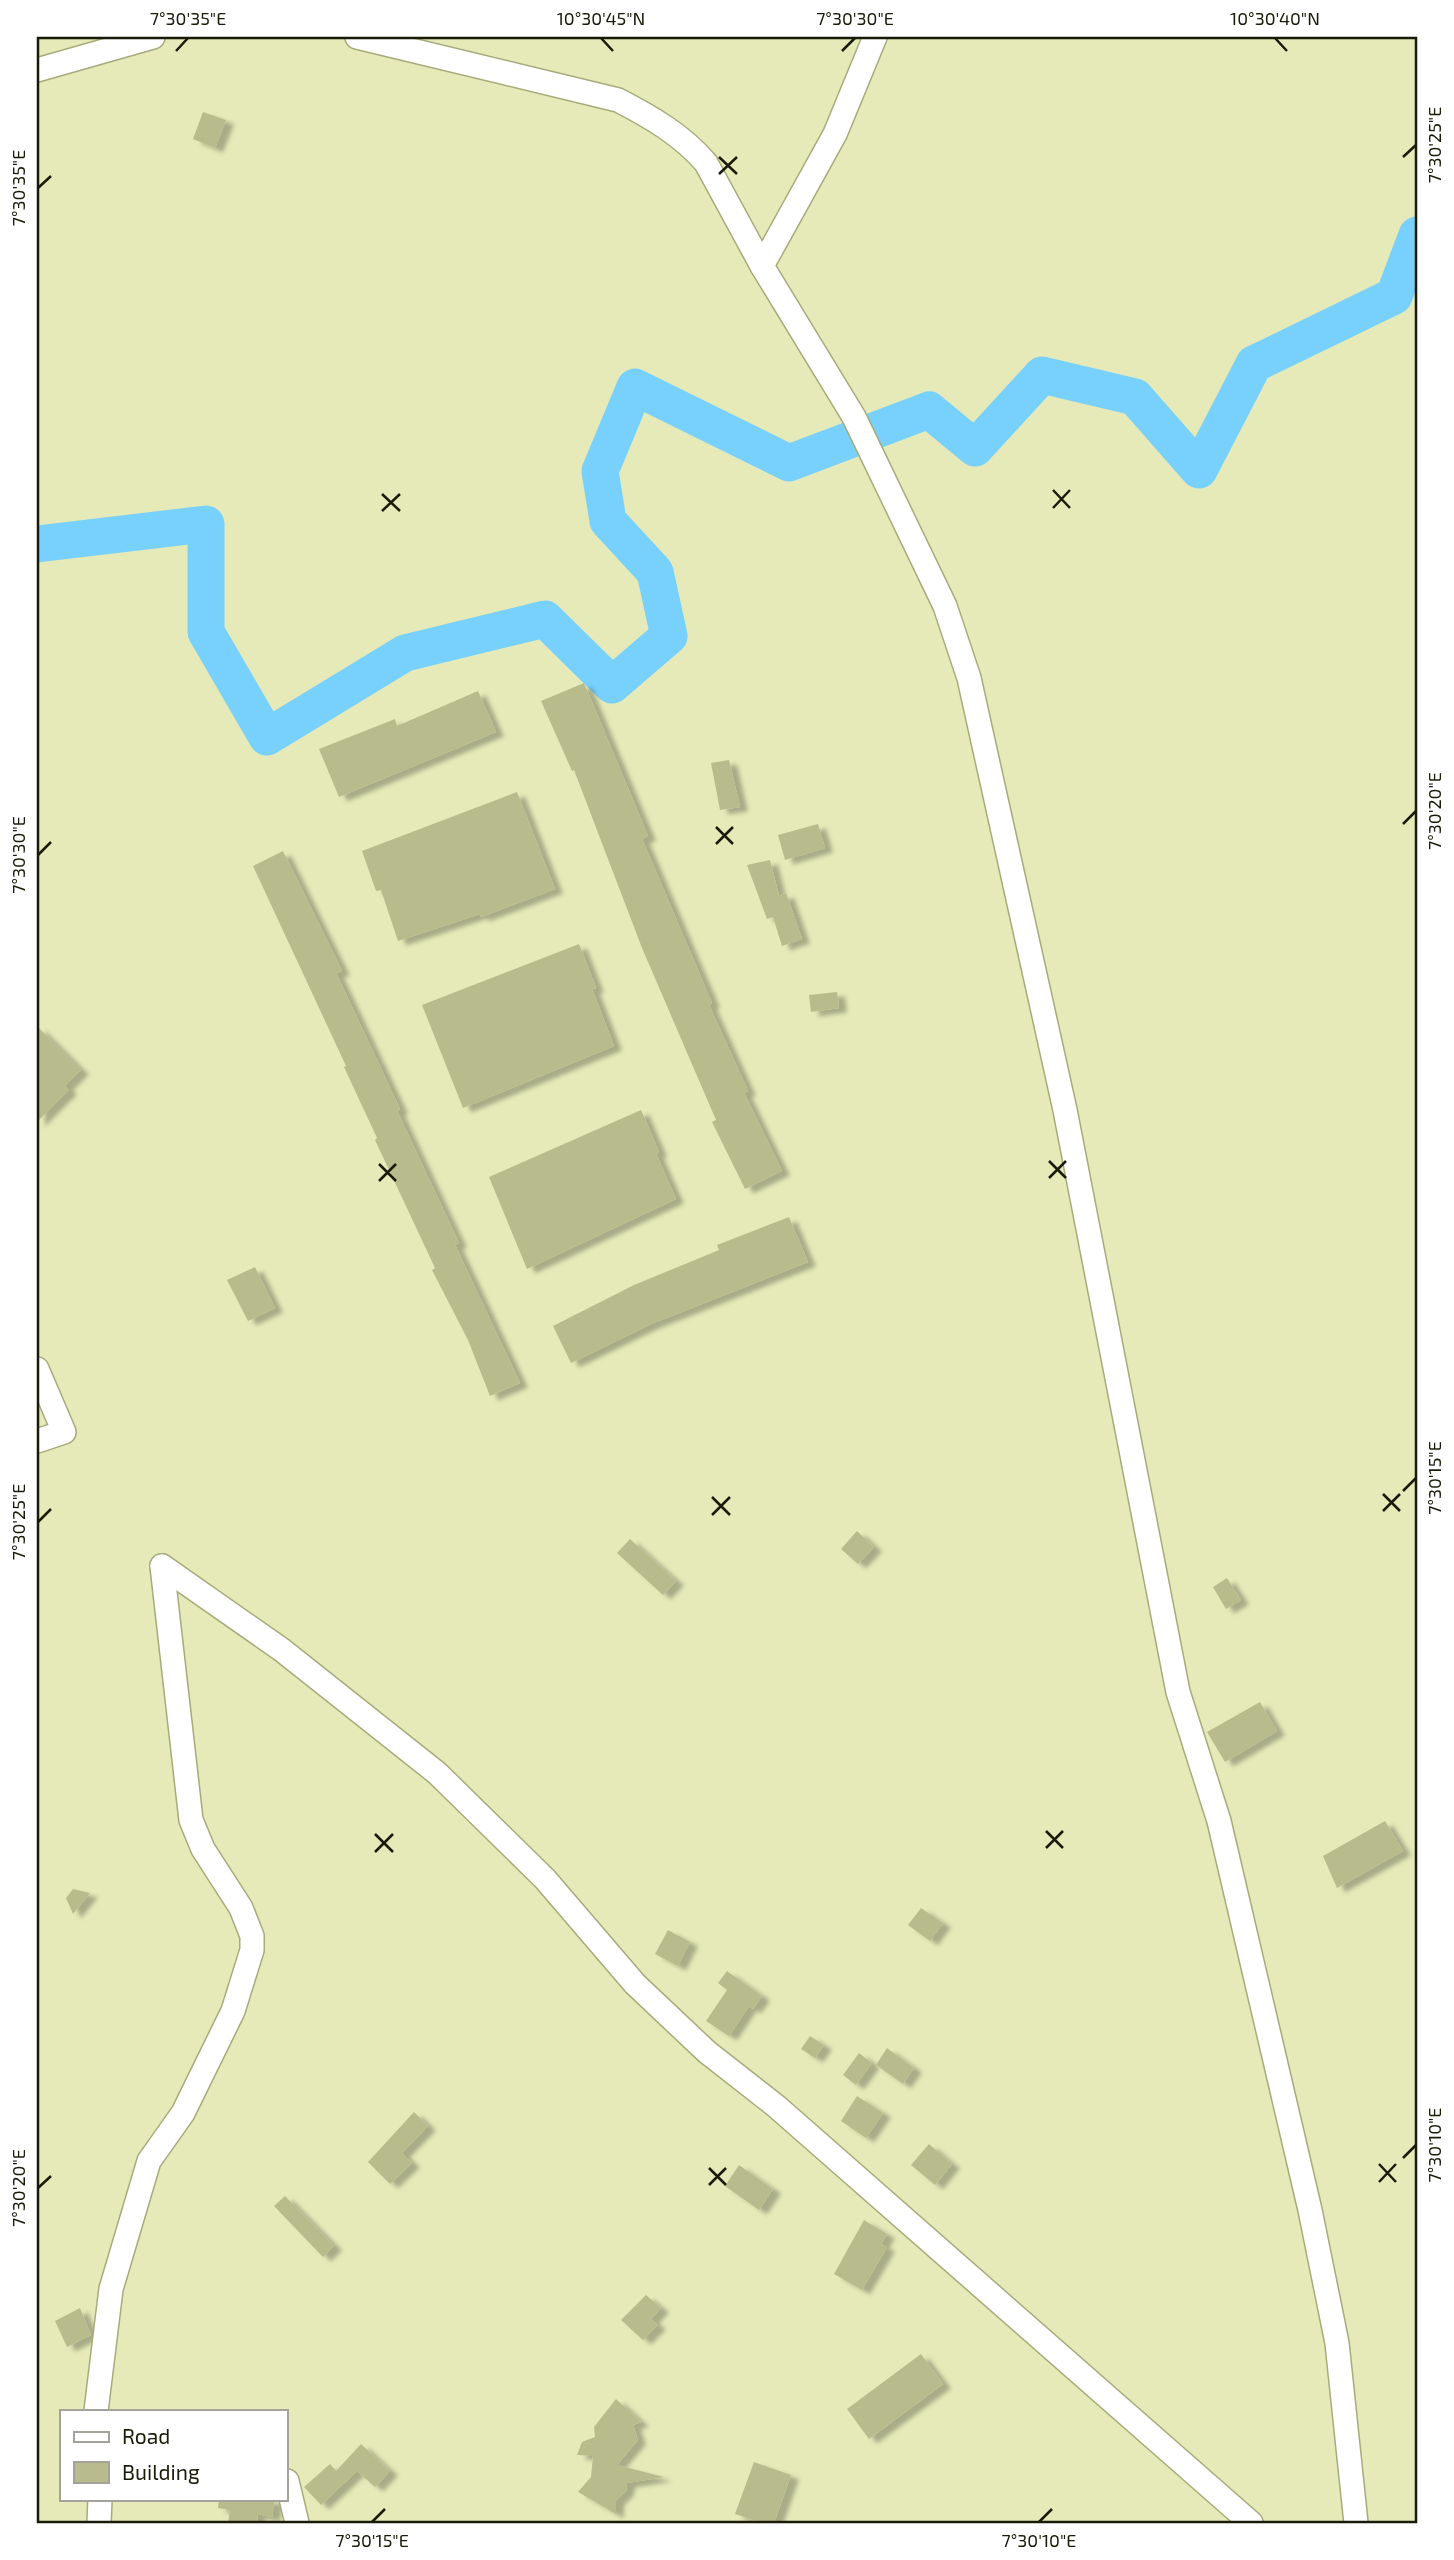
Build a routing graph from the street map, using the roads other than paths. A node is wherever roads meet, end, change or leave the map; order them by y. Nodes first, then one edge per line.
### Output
1 (153, 37) edge
2 (357, 37) edge
3 (875, 37) edge
4 (37, 70) edge
5 (762, 266) junction
6 (37, 1369) edge
7 (37, 1441) edge
8 (96, 2410) edge
9 (287, 2481) dead end
10 (100, 2500) edge
11 (99, 2523) edge
12 (297, 2523) edge
13 (1251, 2523) edge
14 (1356, 2523) edge

1 - 4 street
2 - 5 street
3 - 5 street
5 - 14 street
6 - 7 street
8 - 13 street
9 - 12 street
10 - 11 street

